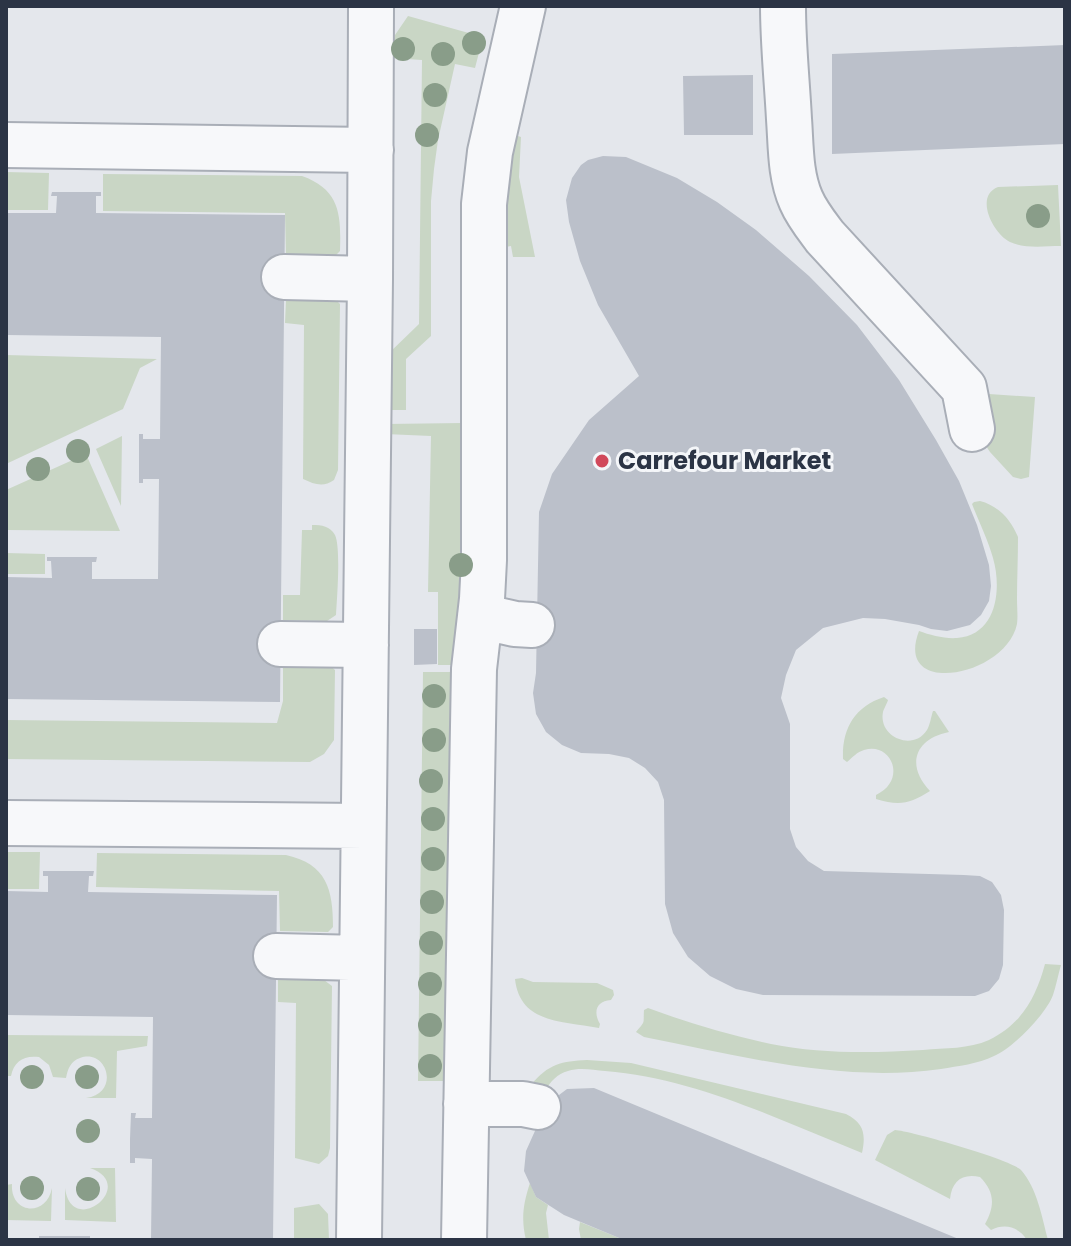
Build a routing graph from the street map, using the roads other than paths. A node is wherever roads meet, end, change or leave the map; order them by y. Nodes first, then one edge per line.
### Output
1 (371, 6) edge
2 (523, 6) edge
3 (783, 6) edge
4 (6, 145) edge
5 (371, 150) junction
6 (284, 277) dead end
7 (370, 279) junction
8 (972, 429) dead end
9 (480, 616) junction
10 (532, 625) dead end
11 (280, 644) dead end
12 (366, 645) junction
13 (6, 823) edge
14 (363, 826) junction
15 (276, 956) dead end
16 (361, 958) junction
17 (466, 1104) junction
18 (538, 1107) dead end
19 (359, 1240) edge
20 (464, 1240) edge

1 - 5 street
2 - 9 street
3 - 8 street
4 - 5 street
5 - 7 street
6 - 7 street
7 - 12 street
9 - 10 street
9 - 17 street
11 - 12 street
12 - 14 street
13 - 14 street
14 - 16 street
15 - 16 street
16 - 19 street
17 - 18 street
17 - 20 street

